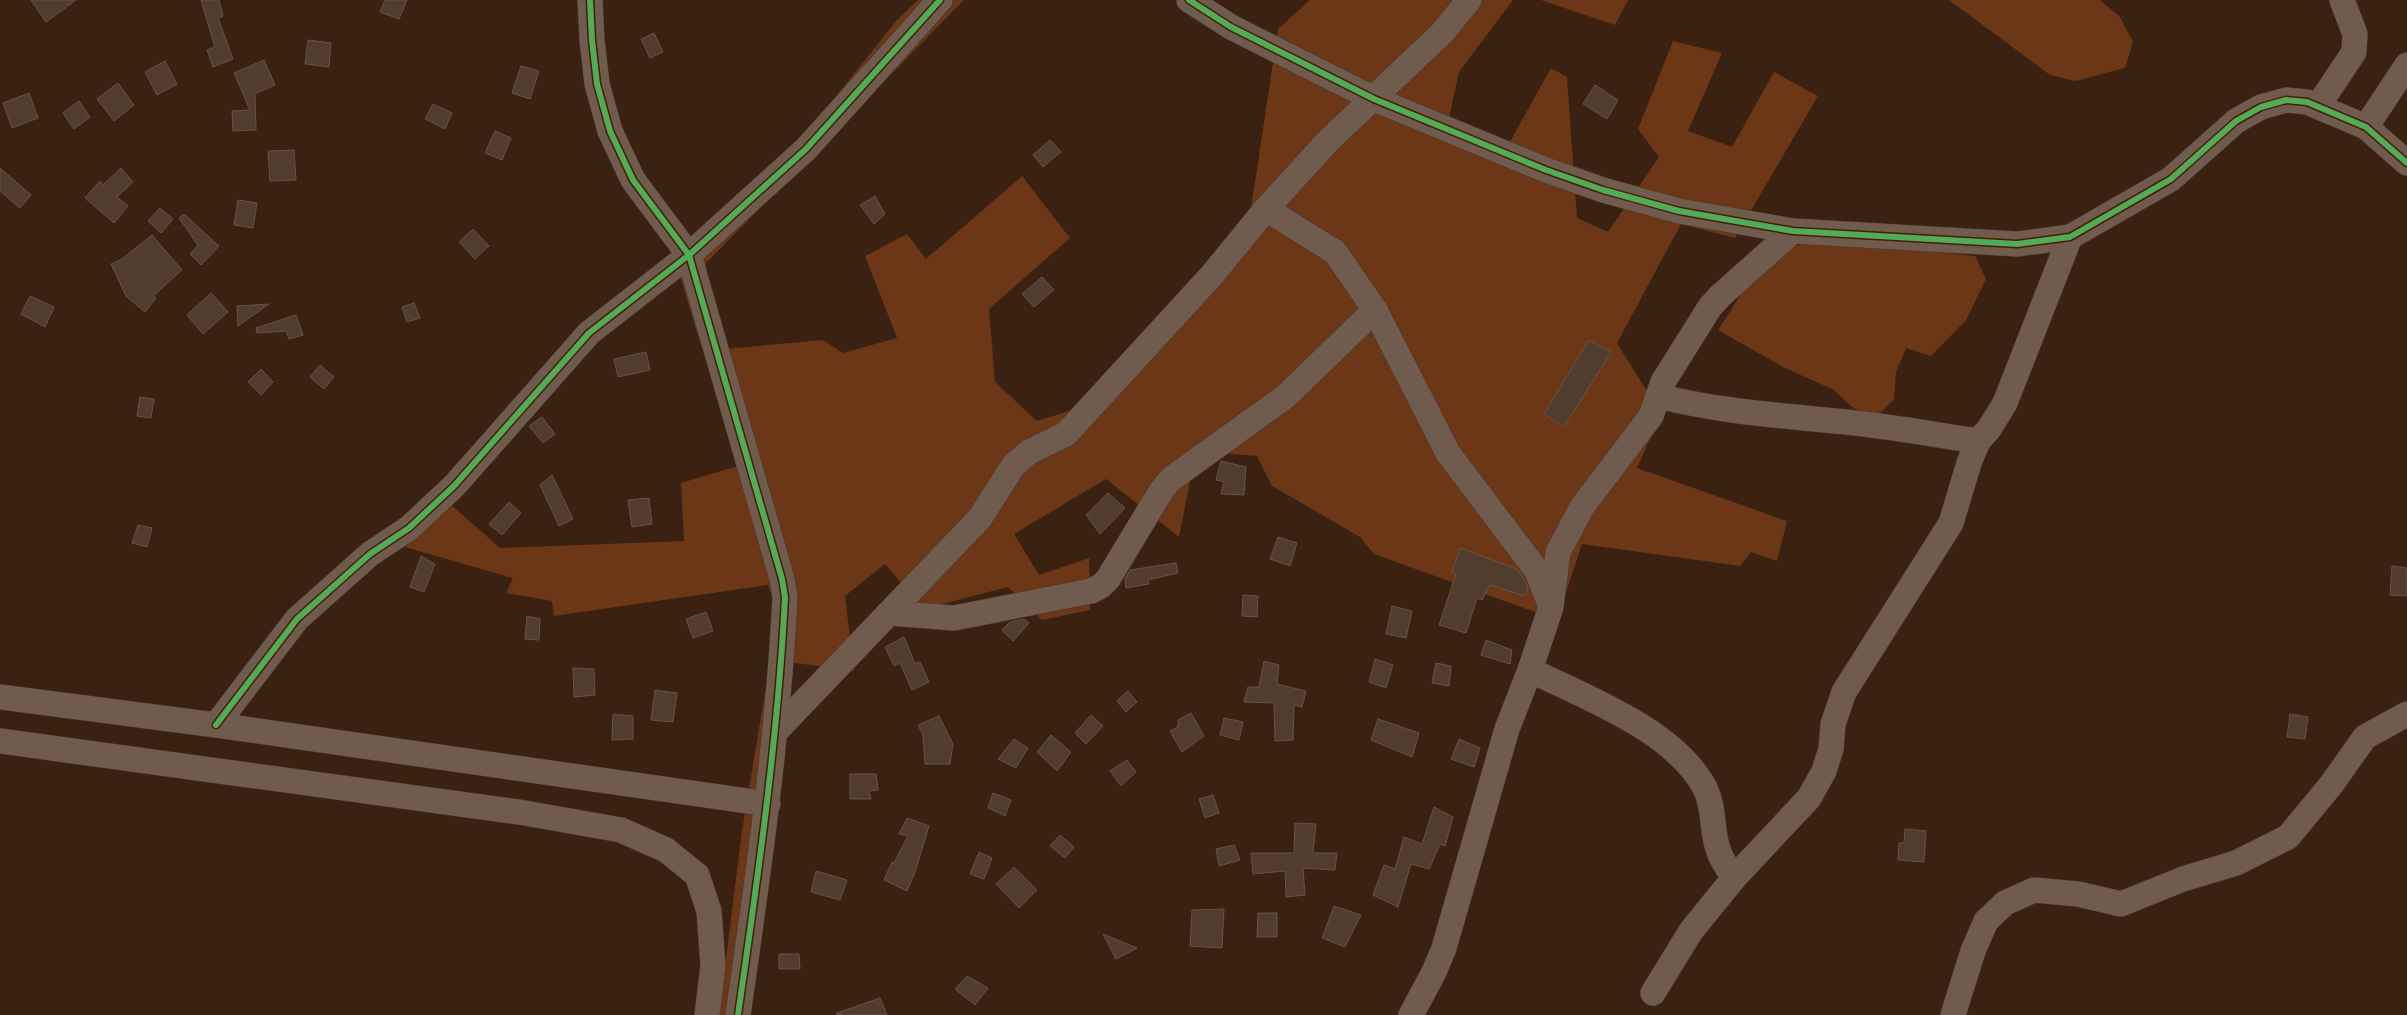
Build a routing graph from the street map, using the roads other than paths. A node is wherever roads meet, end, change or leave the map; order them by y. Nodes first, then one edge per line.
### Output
1 (590, 0) edge
2 (1189, 0) edge
3 (1469, 0) edge
4 (2342, 0) edge
5 (934, 1) edge
6 (2407, 65) edge
7 (1374, 99) junction
8 (2318, 106) junction
9 (2366, 127) junction
10 (2407, 163) edge
11 (1266, 209) junction
12 (1793, 231) junction
13 (2070, 237) junction
14 (690, 255) junction
15 (1375, 310) junction
16 (1658, 396) junction
17 (1978, 441) junction
18 (1551, 607) junction
19 (890, 613) junction
20 (1530, 670) junction
21 (0, 697) edge
22 (2407, 714) edge
23 (216, 725) junction
24 (776, 731) junction
25 (0, 741) edge
26 (768, 804) junction
27 (1734, 878) junction
28 (1654, 993) dead end
29 (707, 1015) edge
30 (738, 1015) edge
31 (1411, 1015) edge
32 (1953, 1015) edge

1 - 14 street
2 - 7 street
3 - 7 street
4 - 8 street
5 - 14 street
6 - 9 street
7 - 11 street
7 - 12 street
8 - 9 street
8 - 13 street
9 - 10 street
11 - 15 street
11 - 19 street
12 - 13 street
12 - 16 street
13 - 17 street
14 - 23 street
14 - 24 street
15 - 18 street
15 - 19 street
16 - 17 street
16 - 18 street
17 - 27 street
18 - 20 street
19 - 24 street
20 - 27 street
20 - 31 street
21 - 23 street
22 - 32 street
23 - 26 street
24 - 26 street
25 - 29 street
26 - 30 street
27 - 28 street

